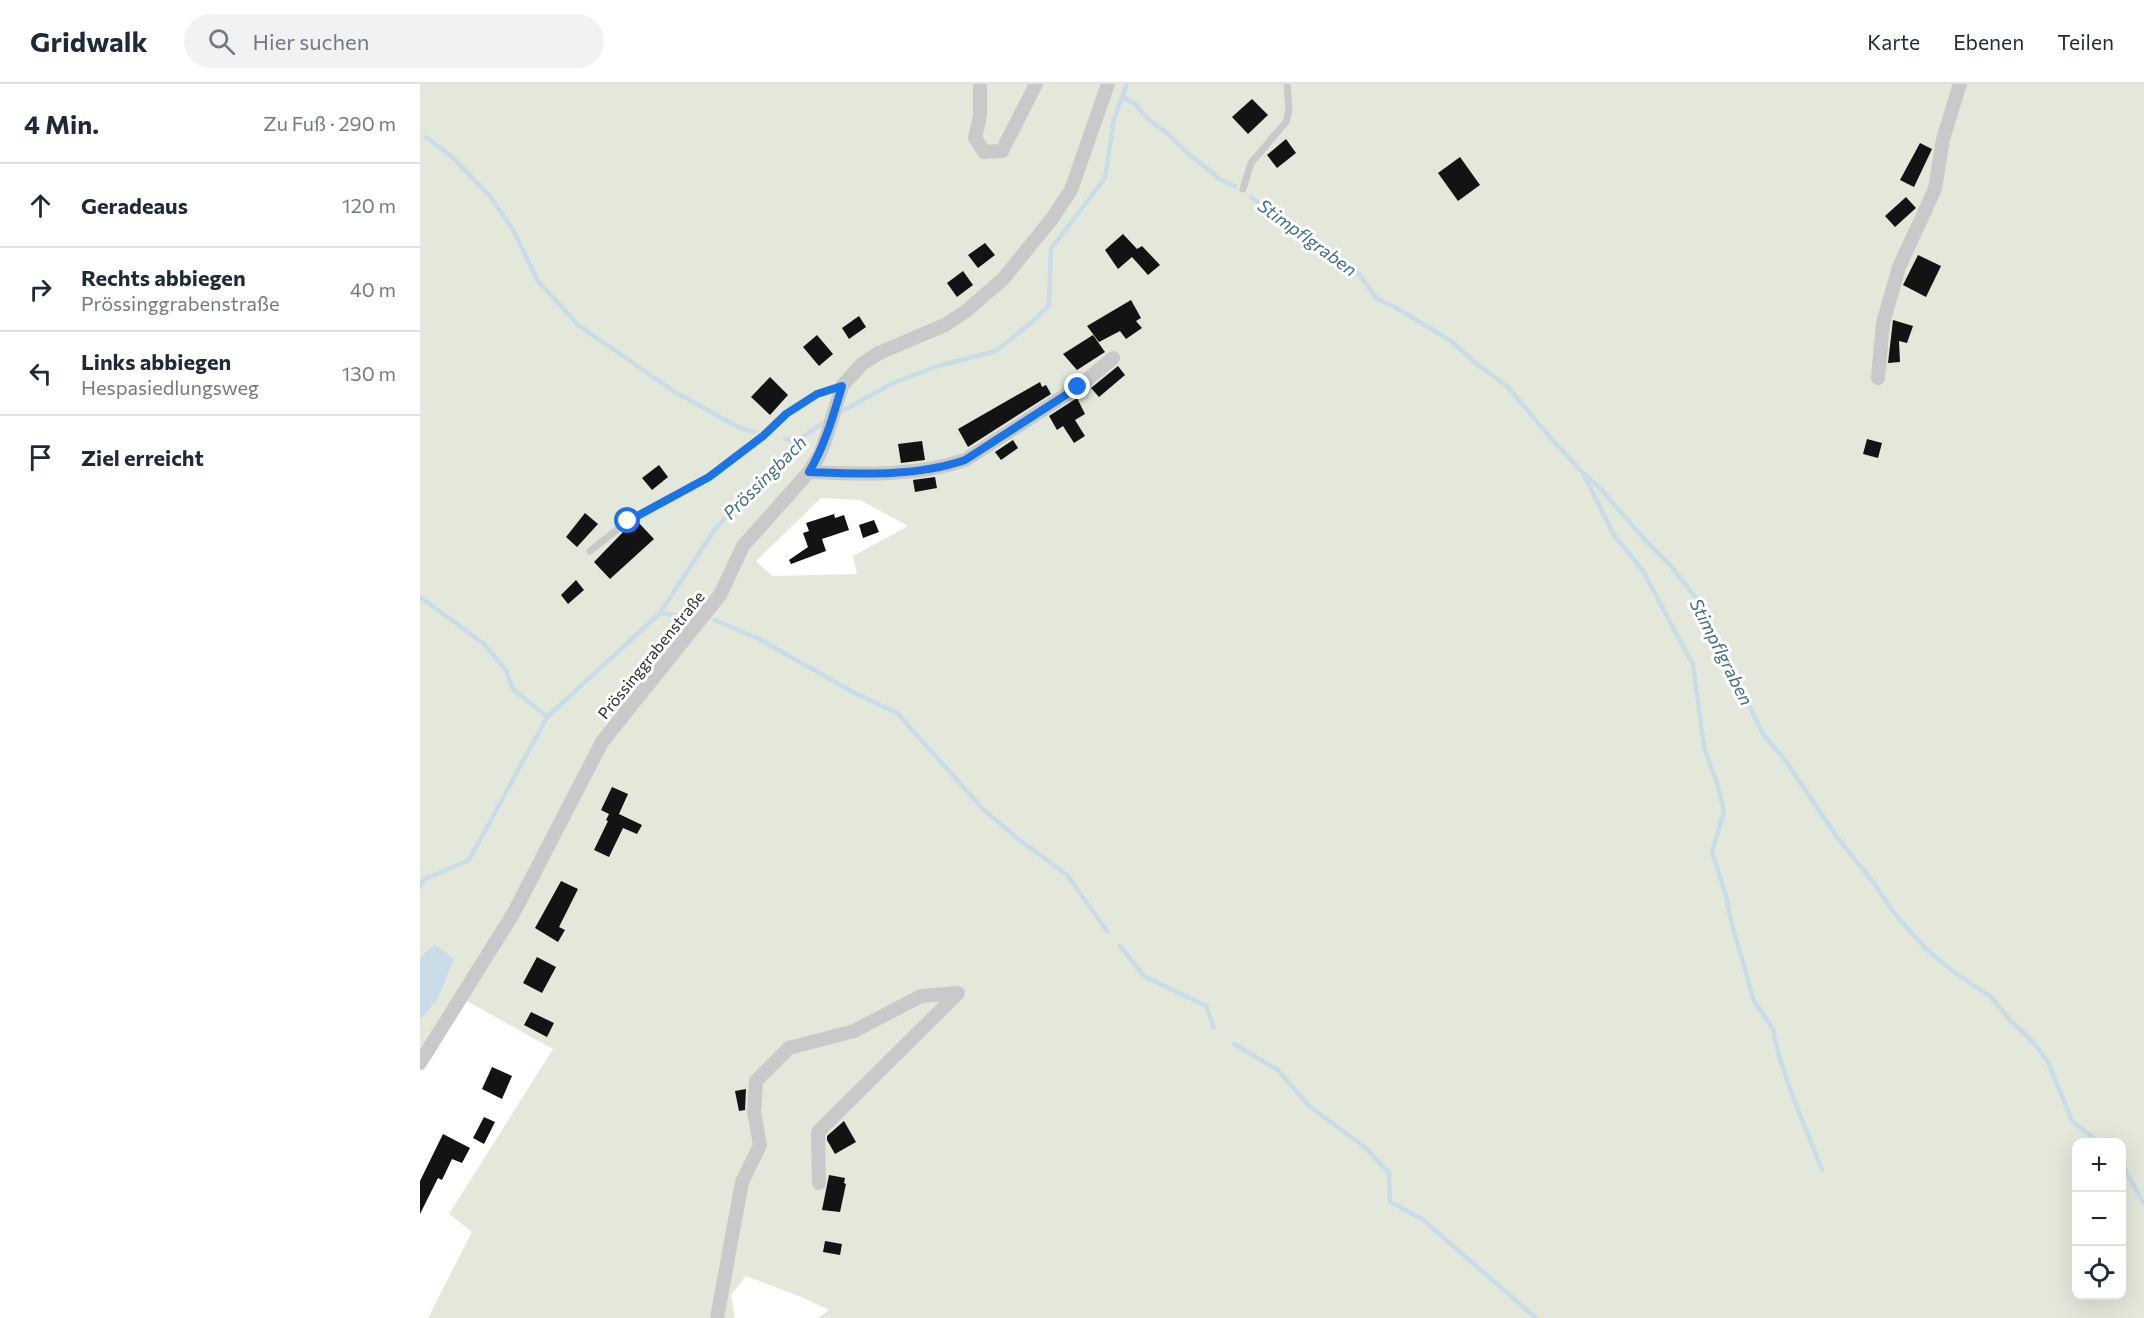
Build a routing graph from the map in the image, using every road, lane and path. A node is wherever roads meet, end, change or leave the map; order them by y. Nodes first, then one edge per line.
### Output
1 (980, 84) edge
2 (1036, 84) edge
3 (1108, 84) edge
4 (1287, 84) edge
5 (1960, 84) edge
6 (1243, 189) dead end
7 (1113, 358) dead end
8 (1878, 378) dead end
9 (842, 386) junction
10 (809, 472) junction
11 (590, 551) dead end
12 (420, 1063) edge
13 (819, 1183) dead end
14 (717, 1318) edge

1 - 2 street
3 - 9 street, Prössinggrabenstraße
4 - 6 lane
5 - 8 street
7 - 10 street
9 - 10 street, Prössinggrabenstraße
9 - 11 lane
10 - 12 street, Prössinggrabenstraße
13 - 14 street

